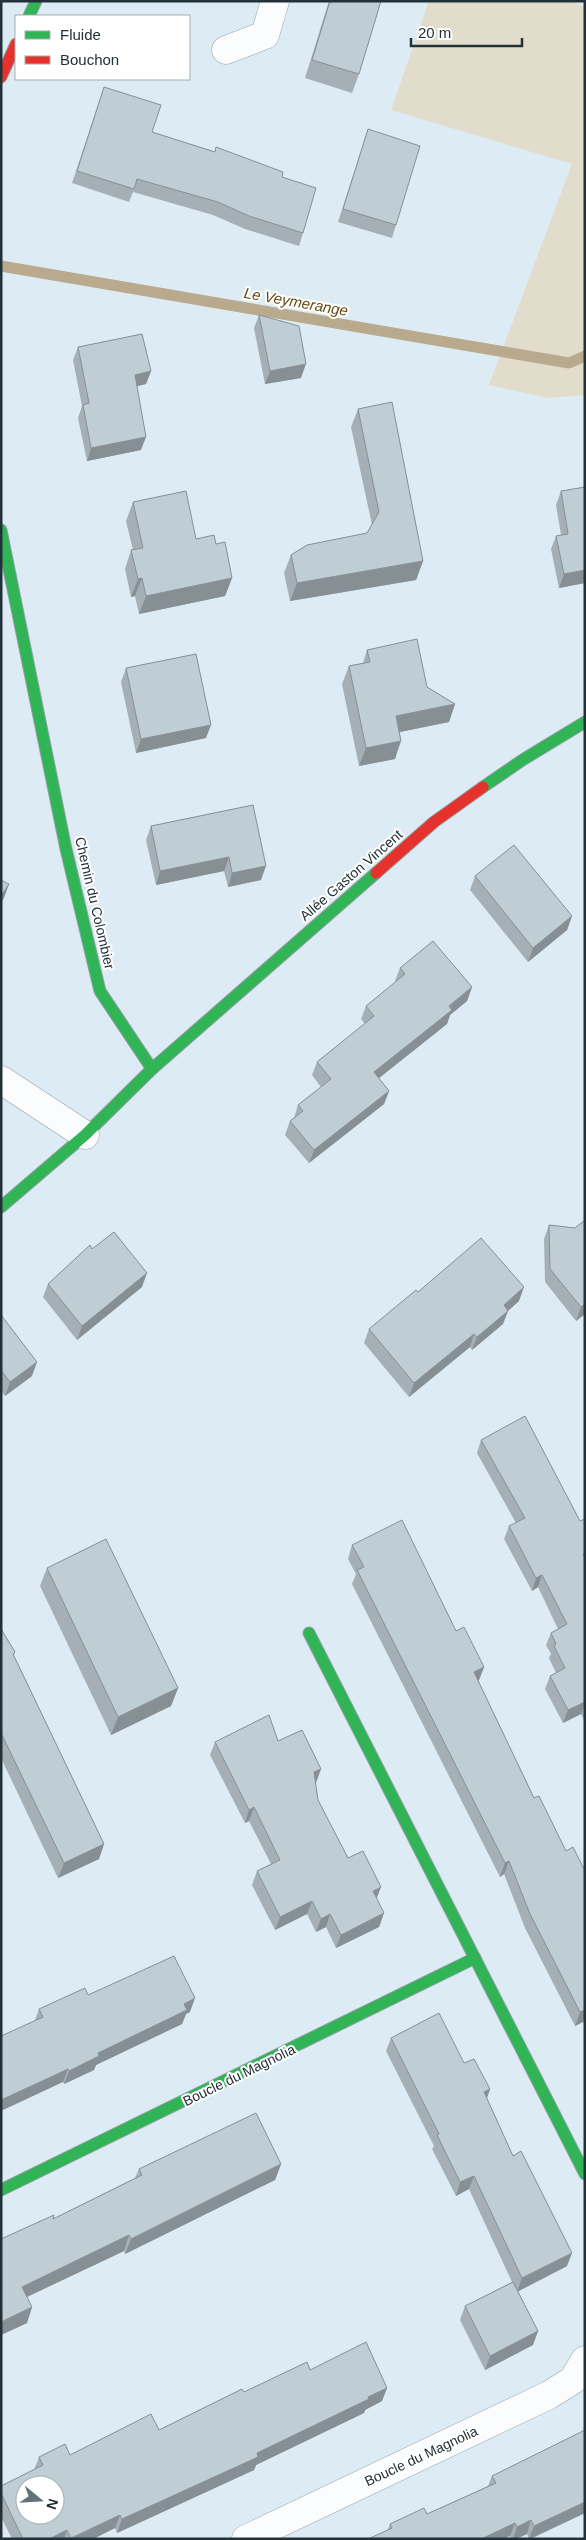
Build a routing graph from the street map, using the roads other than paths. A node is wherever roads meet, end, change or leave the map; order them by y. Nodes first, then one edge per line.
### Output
1 (36, 1) edge
2 (275, 1) edge
3 (29, 15) edge
4 (15, 46) edge
5 (226, 50) dead end
6 (1, 77) edge
7 (1, 530) edge
8 (585, 722) edge
9 (152, 1069) junction
10 (1, 1080) edge
11 (85, 1135) junction
12 (1, 1207) edge
13 (309, 1633) dead end
14 (475, 1958) junction
15 (585, 2174) edge
16 (1, 2190) edge
17 (585, 2360) edge
18 (246, 2539) edge

1 - 3 street
2 - 5 street
4 - 6 street
7 - 9 street, Chemin du Colombier
8 - 9 street, Allée Gaston Vincent
9 - 11 street
10 - 11 street
11 - 12 street
13 - 14 street
14 - 15 street
14 - 16 street, Boucle du Magnolia
17 - 18 street, Boucle du Magnolia

